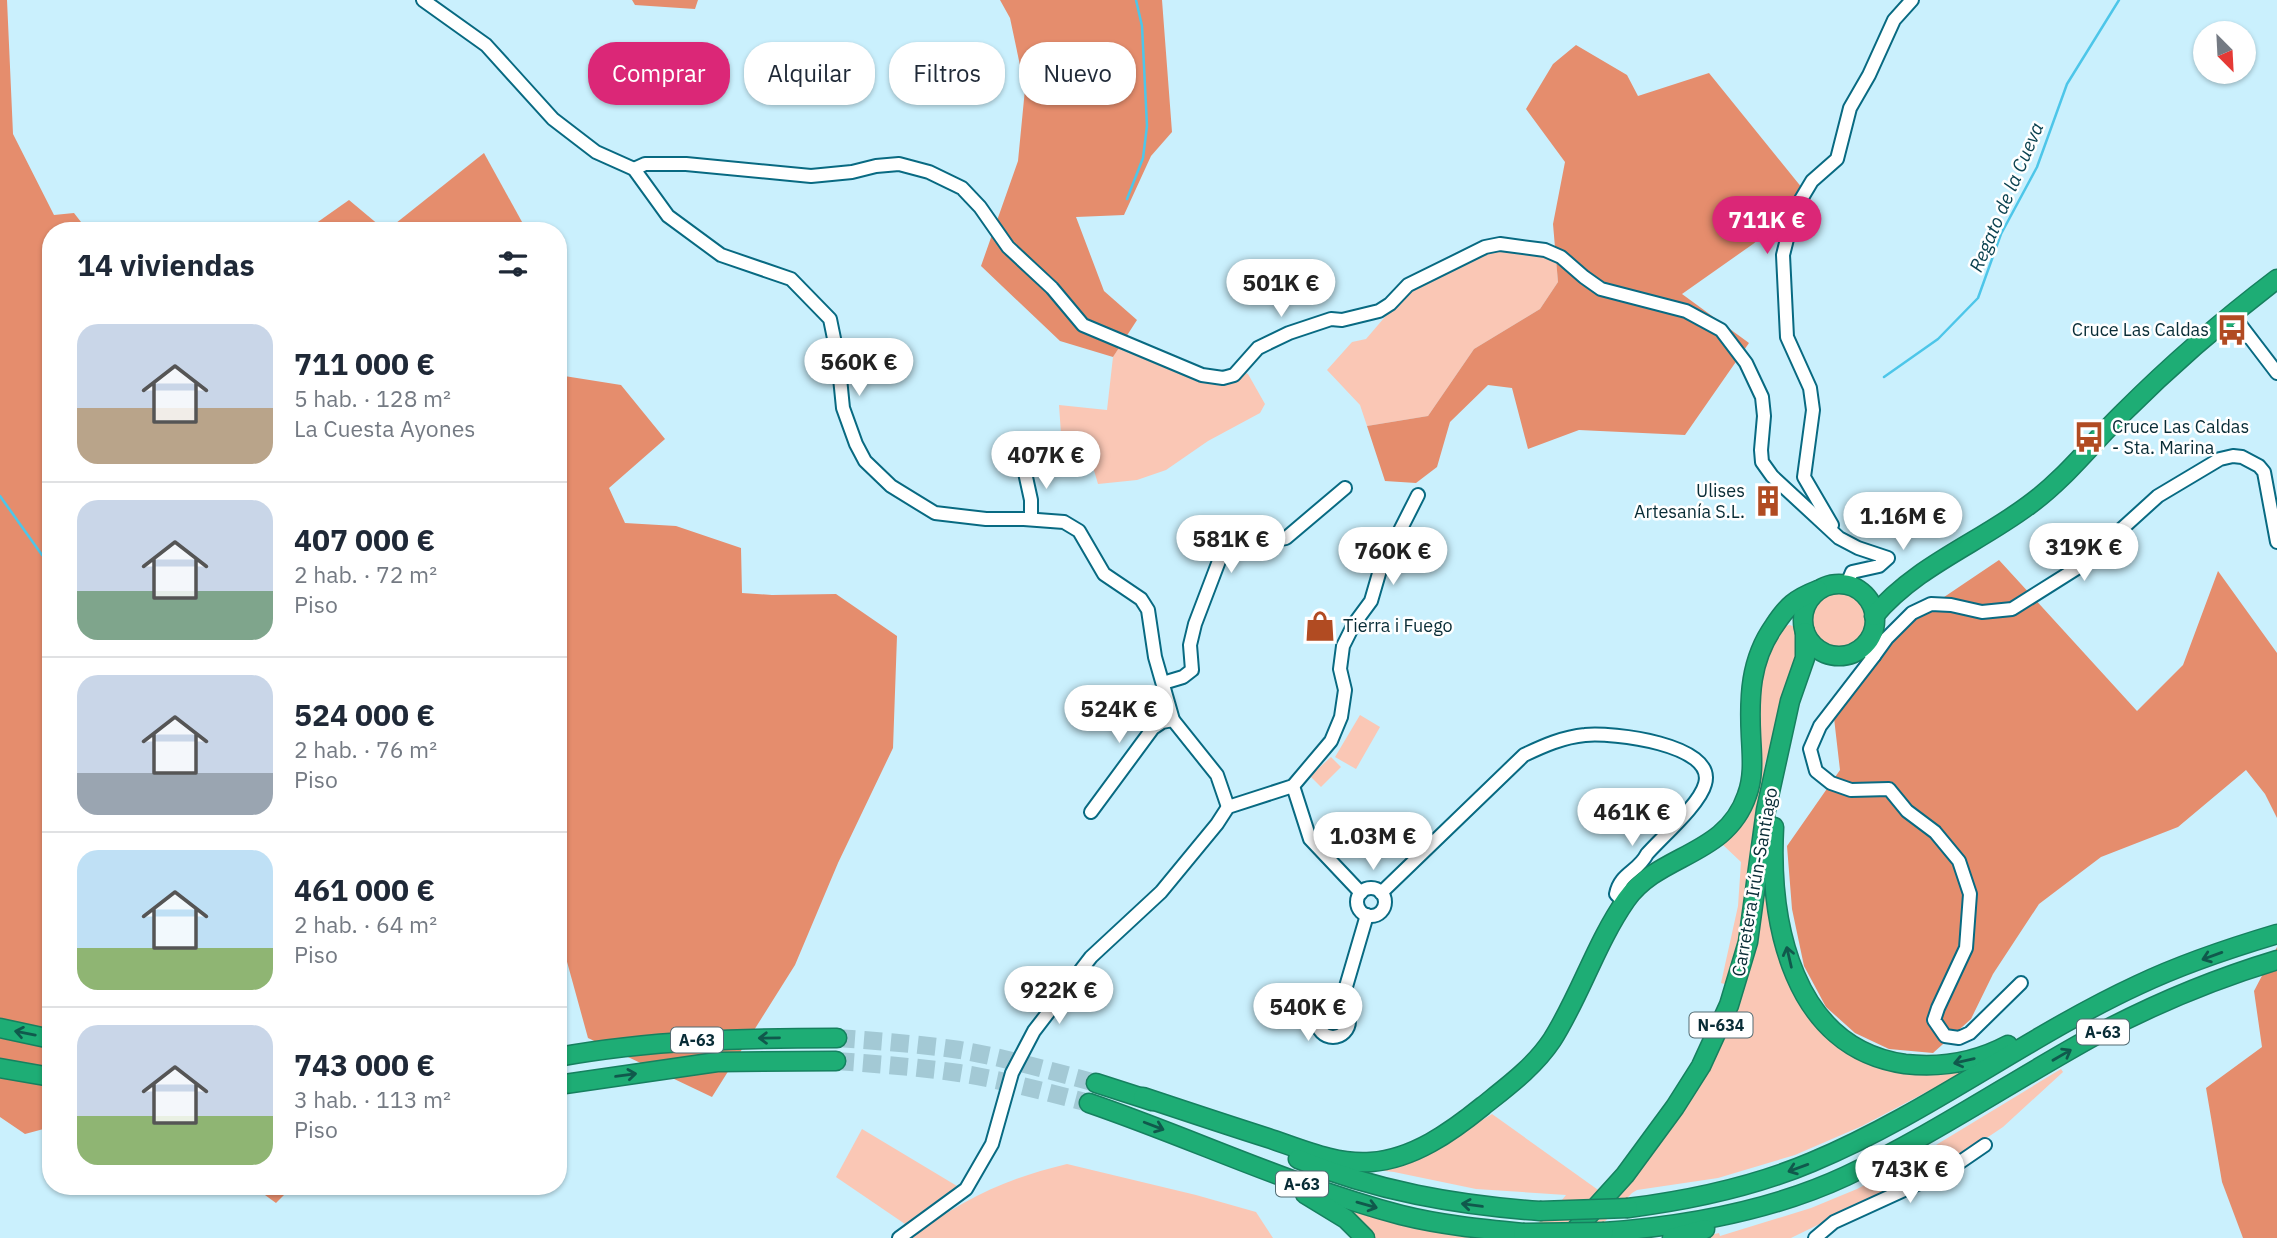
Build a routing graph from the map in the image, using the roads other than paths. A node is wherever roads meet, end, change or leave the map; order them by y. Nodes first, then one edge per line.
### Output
1 (423, 0) edge
2 (1912, 0) edge
3 (634, 169) junction
4 (2277, 277) edge
5 (2232, 314) junction
6 (2277, 373) edge
7 (1024, 468) dead end
8 (1345, 488) dead end
9 (1418, 495) dead end
10 (1031, 519) junction
11 (1839, 538) junction
12 (2277, 542) edge
13 (1914, 577) junction
14 (1854, 588) junction
15 (1818, 590) junction
16 (1874, 617) junction
17 (1776, 623) junction
18 (1804, 627) junction
19 (1869, 651) junction
20 (1832, 654) junction
21 (1163, 683) junction
22 (1796, 686) junction
23 (1173, 720) junction
24 (1775, 768) junction
25 (1293, 786) junction
26 (1228, 807) junction
27 (1091, 811) dead end
28 (1361, 892) junction
29 (1381, 893) junction
30 (1624, 902) junction
31 (1367, 915) junction
32 (2277, 934) edge
33 (2277, 960) edge
34 (2021, 983) dead end
35 (2138, 985) junction
36 (1340, 1007) dead end
37 (0, 1028) edge
38 (42, 1037) edge
39 (837, 1038) tunnel mouth
40 (567, 1056) edge
41 (836, 1061) tunnel mouth
42 (0, 1068) edge
43 (42, 1075) edge
44 (1096, 1083) tunnel mouth
45 (567, 1084) edge
46 (1143, 1097) junction
47 (1089, 1103) tunnel mouth
48 (1940, 1127) junction
49 (1191, 1140) junction
50 (1985, 1145) dead end
51 (899, 1238) edge
52 (1365, 1238) edge
53 (1568, 1238) edge
54 (1672, 1238) edge
55 (1815, 1238) edge

1 - 3 street
2 - 11 street
3 - 10 street
3 - 11 street
4 - 5 highway
5 - 6 street
5 - 13 highway
7 - 10 street
8 - 21 street
9 - 25 street
10 - 21 street
11 - 14 street
12 - 19 street
13 - 14 highway
13 - 16 highway
14 - 15 highway
14 - 16 highway
15 - 17 highway
15 - 18 highway, N-634
16 - 19 highway
17 - 18 highway
17 - 30 highway
18 - 20 highway
18 - 22 highway, Carretera Irún-Santiago / N-634
19 - 20 highway, N-634
19 - 34 street
20 - 22 highway, Carretera Irún-Santiago / N-634
21 - 23 street
22 - 24 highway, Carretera Irún-Santiago / N-634
23 - 26 street
23 - 27 street
35 -> 24 highway
24 - 53 highway, Carretera Irún-Santiago / N-634
25 - 26 street
25 - 28 street
26 - 51 street
28 - 29 street
28 - 31 street
29 - 30 street
29 - 31 street
30 - 46 highway
31 - 36 street
32 -> 35 highway, A-63
48 -> 33 highway, A-63
35 -> 46 highway, A-63, bridge
38 -> 37 highway
39 -> 40 highway, A-63
45 -> 41 highway, A-63
42 - 43 highway
44 - 46 highway, A-63
47 -> 49 highway, A-63
49 -> 48 highway, A-63, bridge
48 - 54 highway
49 - 52 highway
50 - 55 street

